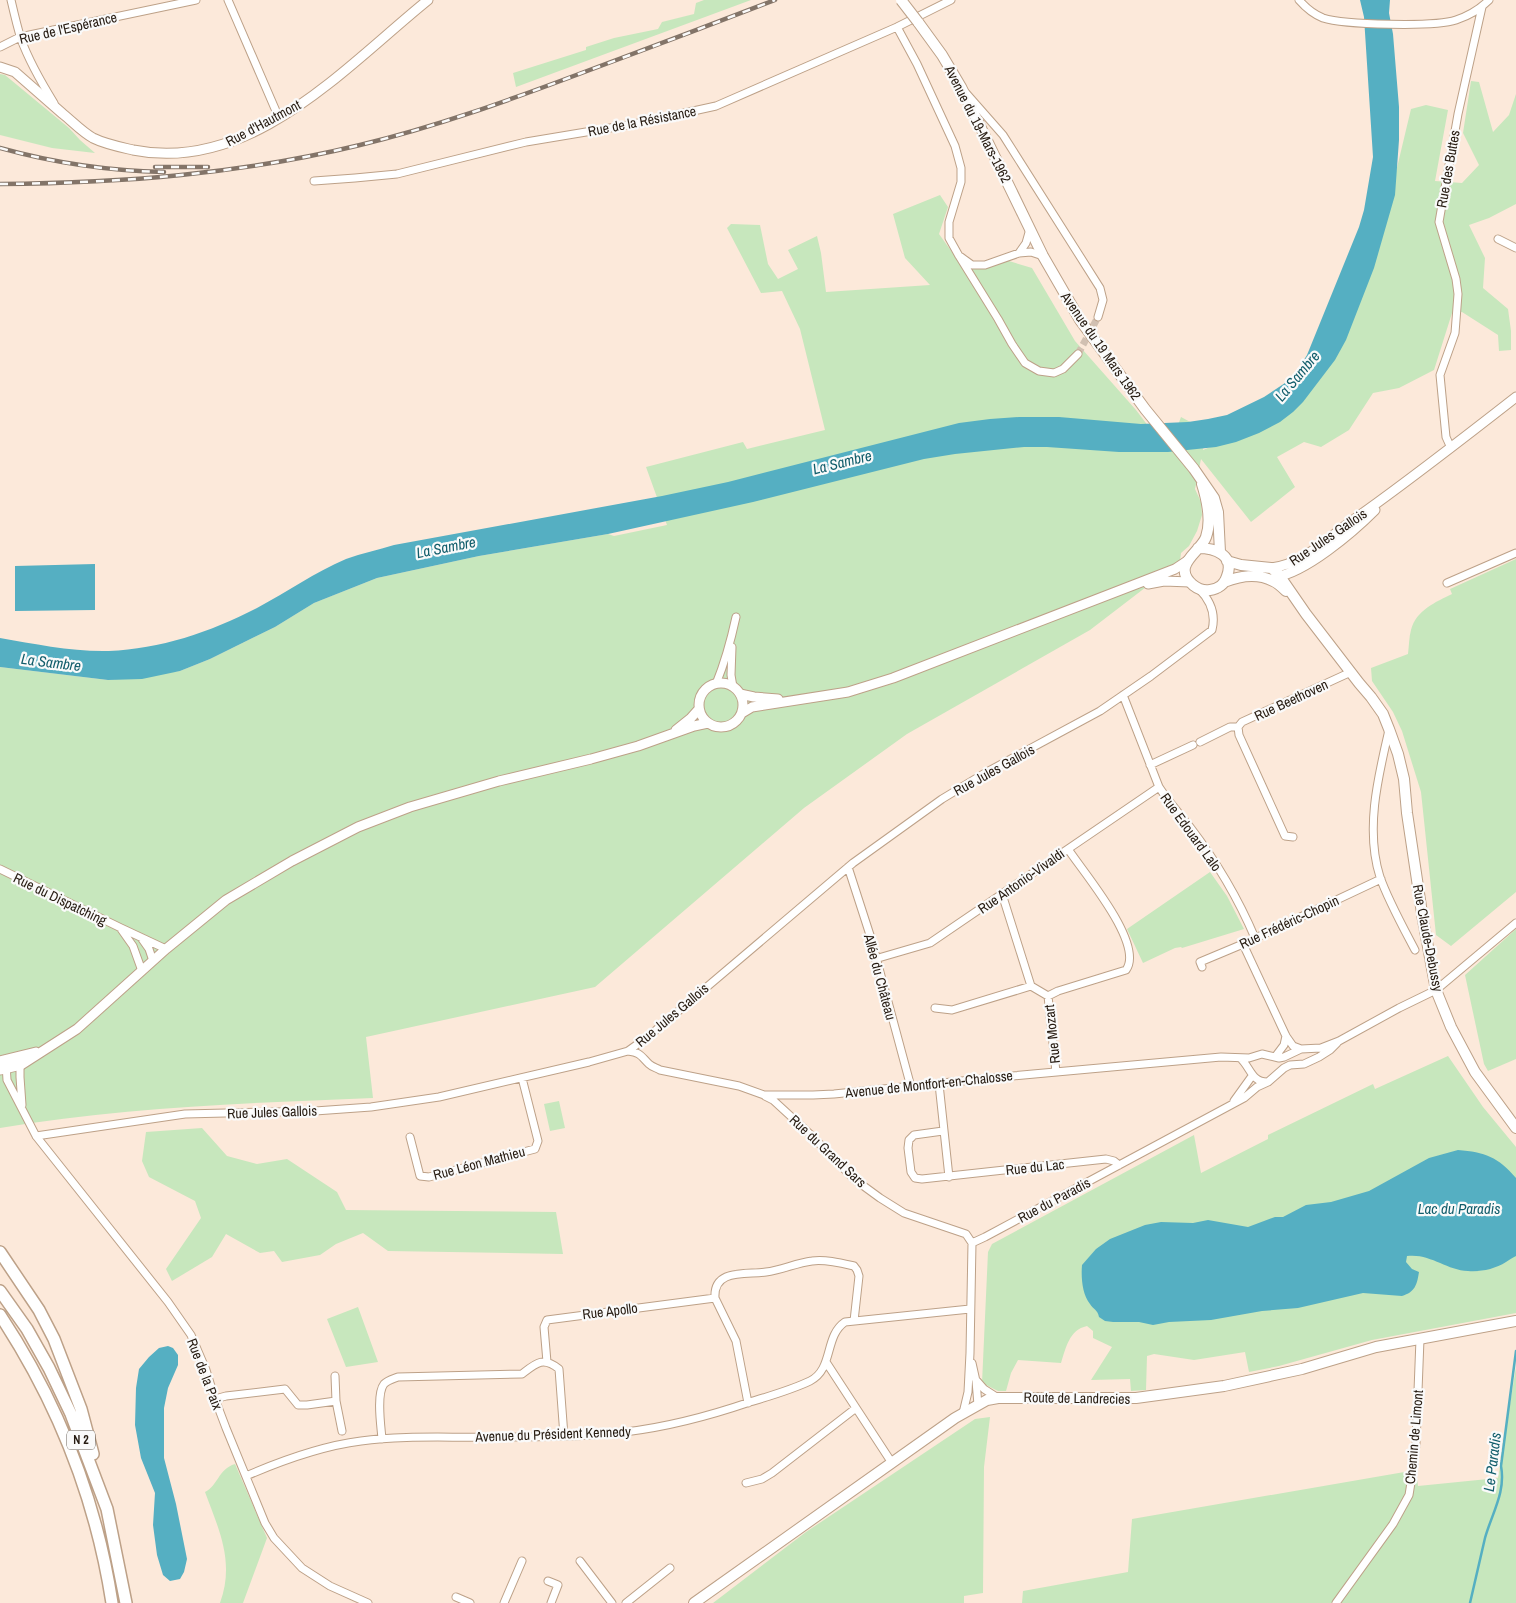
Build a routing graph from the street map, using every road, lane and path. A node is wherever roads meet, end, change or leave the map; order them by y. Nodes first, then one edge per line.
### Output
1 (11, 0) edge
2 (196, 0) edge
3 (228, 0) edge
4 (428, 0) edge
5 (901, 0) edge
6 (951, 0) edge
7 (1299, 0) edge
8 (1489, 0) edge
9 (1482, 7) junction
10 (897, 27) junction
11 (20, 37) junction
12 (0, 47) edge
13 (0, 66) edge
14 (961, 87) junction
15 (56, 108) junction
16 (279, 118) junction
17 (314, 181) dead end
18 (1030, 228) junction
19 (1498, 239) dead end
20 (1516, 248) edge
21 (1019, 253) junction
22 (959, 256) junction
23 (1043, 256) junction
24 (1098, 317) tunnel mouth
25 (1078, 354) tunnel mouth
26 (1516, 397) edge
27 (1451, 448) junction
28 (1197, 474) junction
29 (1395, 490) junction
30 (1366, 512) junction
31 (1198, 548) junction
32 (1329, 549) junction
33 (1220, 552) junction
34 (1516, 552) edge
35 (1187, 561) junction
36 (1227, 561) junction
37 (1271, 568) junction
38 (1281, 576) junction
39 (1265, 578) junction
40 (1190, 582) junction
41 (1224, 582) junction
42 (1447, 583) dead end
43 (1198, 589) junction
44 (1215, 589) junction
45 (1088, 603) junction
46 (1302, 608) junction
47 (1212, 612) junction
48 (736, 617) dead end
49 (732, 635) junction
50 (1351, 672) junction
51 (716, 684) junction
52 (733, 687) junction
53 (740, 694) junction
54 (1123, 696) junction
55 (793, 700) junction
56 (699, 709) junction
57 (742, 713) junction
58 (708, 723) junction
59 (1238, 728) junction
60 (1390, 729) junction
61 (670, 735) junction
62 (1200, 742) dead end
63 (1193, 745) dead end
64 (1150, 765) junction
65 (1159, 787) junction
66 (1293, 837) dead end
67 (1068, 848) junction
68 (848, 867) junction
69 (0, 869) edge
70 (1381, 879) junction
71 (1002, 894) junction
72 (1516, 923) edge
73 (121, 928) junction
74 (142, 938) junction
75 (1255, 938) junction
76 (1243, 944) junction
77 (166, 949) junction
78 (1415, 950) dead end
79 (875, 959) junction
80 (153, 961) junction
81 (1202, 967) dead end
82 (142, 971) junction
83 (1031, 986) junction
84 (1436, 990) junction
85 (1048, 996) junction
86 (936, 1008) dead end
87 (1286, 1036) junction
88 (1339, 1041) junction
89 (1305, 1049) junction
90 (628, 1051) junction
91 (1257, 1056) junction
92 (1275, 1057) junction
93 (1239, 1058) junction
94 (20, 1060) junction
95 (1310, 1060) junction
96 (3, 1065) edge
97 (1056, 1072) junction
98 (1251, 1073) junction
99 (522, 1078) junction
100 (1268, 1082) junction
101 (939, 1084) junction
102 (911, 1087) junction
103 (764, 1095) junction
104 (1232, 1104) junction
105 (22, 1108) junction
106 (1516, 1128) edge
107 (943, 1131) junction
108 (36, 1136) junction
109 (410, 1136) dead end
110 (1119, 1165) junction
111 (949, 1177) junction
112 (972, 1243) junction
113 (0, 1252) edge
114 (0, 1291) edge
115 (715, 1298) junction
116 (970, 1309) junction
117 (0, 1315) edge
118 (854, 1321) junction
119 (1516, 1322) edge
120 (1420, 1339) junction
121 (970, 1353) junction
122 (547, 1362) junction
123 (826, 1362) junction
124 (335, 1376) dead end
125 (976, 1381) junction
126 (998, 1398) junction
127 (215, 1399) junction
128 (336, 1401) junction
129 (748, 1403) junction
130 (978, 1405) junction
131 (856, 1408) junction
132 (963, 1413) junction
133 (342, 1431) dead end
134 (564, 1436) junction
135 (382, 1439) junction
136 (892, 1463) junction
137 (246, 1476) junction
138 (746, 1483) dead end
139 (107, 1509) junction
140 (522, 1560) dead end
141 (580, 1561) dead end
142 (670, 1568) dead end
143 (548, 1581) dead end
144 (456, 1597) dead end
145 (112, 1603) edge
146 (126, 1603) edge
147 (368, 1603) edge
148 (470, 1603) edge
149 (504, 1603) edge
150 (551, 1603) edge
151 (612, 1603) edge
152 (626, 1603) edge
153 (694, 1603) edge
154 (1336, 1603) edge

1 - 11 street
2 - 11 street, Rue de l'Espérance
3 - 16 street
4 - 16 street, Rue d'Hautmont
5 - 14 main road, Avenue du 19-Mars-1962, bridge
6 - 10 street, Rue de la Résistance
7 - 9 street
8 - 9 street
9 - 27 street, Rue des Buttes
10 - 17 street, Rue de la Résistance
10 - 22 street
11 - 12 street, Rue de l'Espérance
11 - 15 street
13 - 15 street, Rue d'Hautmont
14 - 18 main road, Avenue du 19-Mars-1962
14 - 24 street
15 - 16 street, Rue d'Hautmont
18 - 21 street
18 - 23 main road, Avenue du 19-Mars-1962
19 - 20 street
21 - 22 street
21 - 23 street
22 - 25 street
23 - 28 main road, Avenue du 19 Mars 1962
26 - 27 street, Rue Jules Gallois
27 - 29 street, Rue Jules Gallois
28 - 31 main road
28 - 33 main road
29 - 30 street, Rue Jules Gallois
29 - 32 street, Rue Jules Gallois
30 - 32 street
30 - 37 street, Rue Jules Gallois
31 - 33 main road
31 - 35 main road
32 - 38 street, Rue Jules Gallois
33 - 36 main road
34 - 42 street
35 - 40 main road
35 - 45 street
36 - 37 main road, Rue Jules Gallois
36 - 41 main road
37 - 38 main road
38 - 39 street, Rue Jules Gallois
38 - 46 main road
39 - 41 main road, Rue Jules Gallois
39 - 46 main road
40 - 43 main road
40 - 45 street
41 - 44 main road
43 - 44 main road
43 - 47 street
44 - 47 street
45 - 55 street
46 - 50 main road, Rue Claude-Debussy
47 - 54 street, Rue Jules Gallois
48 - 49 street
49 - 51 street
49 - 52 street
50 - 59 street, Rue Beethoven
50 - 60 main road, Rue Claude-Debussy
51 - 52 street
51 - 56 street
52 - 53 street
53 - 55 street
53 - 57 street
54 - 64 street, Rue Edouard Lalo
54 - 68 street, Rue Jules Gallois
55 - 57 street
56 - 58 street
56 - 61 street
57 - 58 street
58 - 61 street
59 - 62 street
59 - 66 street, Rue Beethoven
60 - 70 street, Rue Claude-Debussy
60 - 84 main road, Rue Claude-Debussy
61 - 77 street
63 - 64 street
64 - 65 street, Rue Edouard Lalo
65 - 67 street, Rue Antonio-Vivaldi
65 - 75 street, Rue Edouard Lalo
67 - 71 street, Rue Antonio-Vivaldi
67 - 85 street
68 - 79 street, Allée du Château
68 - 90 street, Rue Jules Gallois
69 - 73 street, Rue du Dispatching
70 - 75 street, Rue Frédéric-Chopin
70 - 78 street, Rue Claude-Debussy
71 - 79 street, Rue Antonio-Vivaldi
71 - 83 street
72 - 84 street
73 - 74 street, Rue du Dispatching
73 - 82 street, Rue du Dispatching
74 - 77 street, Rue du Dispatching
74 - 80 street
75 - 76 street, Rue Frédéric-Chopin
76 - 81 street, Rue Frédéric-Chopin
76 - 87 street
77 - 80 street
79 - 102 street, Allée du Château
80 - 82 street
82 - 94 street
83 - 85 street
83 - 86 street
84 - 88 street
84 - 106 main road, Rue Claude-Debussy
85 - 97 street, Rue Mozart
87 - 89 street
87 - 92 street
88 - 89 street
88 - 95 street
89 - 92 street, Avenue de Montfort-en-Chalosse
89 - 95 street
90 - 99 street, Rue Jules Gallois
90 - 103 street, Avenue de Montfort-en-Chalosse
91 - 92 street, Avenue de Montfort-en-Chalosse
91 - 93 street, Avenue de Montfort-en-Chalosse
91 - 98 street, Rue du Paradis
93 - 97 street, Avenue de Montfort-en-Chalosse
93 - 98 street
94 - 96 street
94 - 105 street
95 - 100 street, Rue du Paradis
96 - 105 street
97 - 101 street, Avenue de Montfort-en-Chalosse
98 - 100 street
98 - 104 street, Rue du Paradis
99 - 108 street, Rue Jules Gallois
99 - 109 street, Rue Léon Mathieu
100 - 104 street, Rue du Paradis
101 - 102 street, Avenue de Montfort-en-Chalosse
101 - 107 street
102 - 103 street, Avenue de Montfort-en-Chalosse
103 - 112 street, Rue du Grand Sars
104 - 110 street, Rue du Paradis
105 - 108 street
107 - 111 street
107 - 111 street, Rue du Lac
108 - 127 street, Rue de la Paix
110 - 111 street, Rue du Lac
110 - 112 street, Rue du Paradis
112 - 116 street
113 - 139 highway
114 - 139 highway, N 2
115 - 118 street
115 - 122 street, Rue Apollo
115 - 129 street
116 - 118 street, Avenue du Président Kennedy
116 - 121 street
117 - 145 highway, N 2
118 - 123 street, Avenue du Président Kennedy
119 - 120 main road, Route de Landrecies
120 - 126 main road, Route de Landrecies
120 - 154 street, Chemin de Limont
121 - 125 street
121 - 132 street
122 - 134 street
122 - 135 street
123 - 129 street, Avenue du Président Kennedy
123 - 131 street
124 - 128 street
125 - 126 street
125 - 130 street
126 - 130 main road, Route de Landrecies
127 - 128 street
127 - 137 street, Rue de la Paix
128 - 133 street
129 - 134 street, Avenue du Président Kennedy
130 - 132 main road, Route de Landrecies
131 - 136 street
131 - 138 street
132 - 136 main road, Route de Landrecies
134 - 135 street, Avenue du Président Kennedy
135 - 137 street, Avenue du Président Kennedy
136 - 153 main road, Route de Landrecies
137 - 147 street, Rue de la Paix
139 - 146 highway, N 2
140 - 149 street
141 - 151 street
142 - 152 street
143 - 150 street
144 - 148 street

